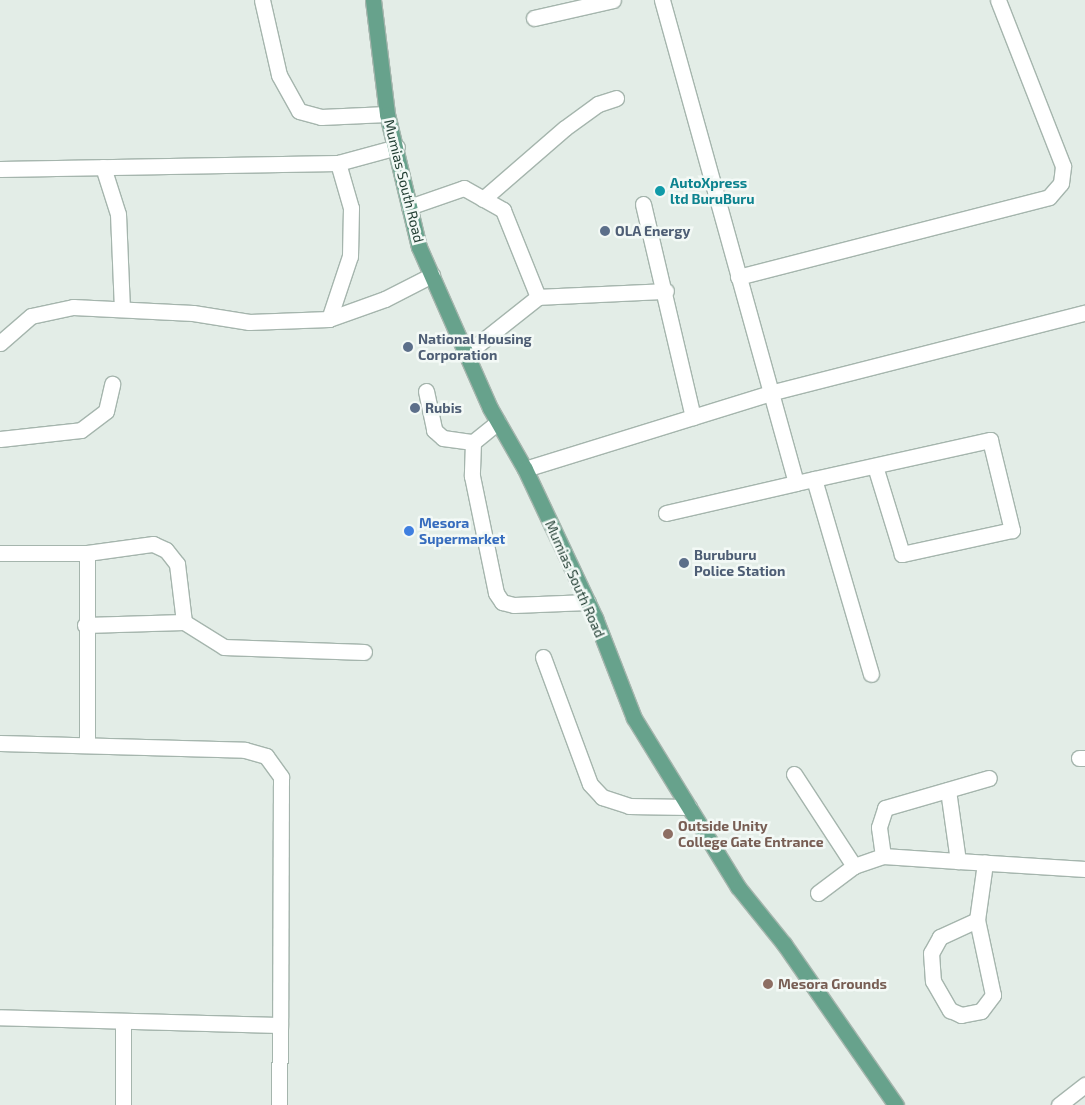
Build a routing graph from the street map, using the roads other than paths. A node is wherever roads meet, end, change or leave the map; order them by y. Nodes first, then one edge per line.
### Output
1 (262, 0) edge
2 (373, 0) edge
3 (613, 0) edge
4 (662, 0) edge
5 (998, 0) edge
6 (534, 18) dead end
7 (616, 98) dead end
8 (387, 114) junction
9 (397, 147) junction
10 (338, 163) junction
11 (103, 167) junction
12 (0, 169) edge
13 (483, 199) junction
14 (644, 204) dead end
15 (409, 207) junction
16 (432, 275) junction
17 (738, 277) junction
18 (666, 291) junction
19 (538, 297) junction
20 (122, 309) junction
21 (1085, 313) edge
22 (329, 319) junction
23 (0, 343) edge
24 (466, 354) junction
25 (112, 384) dead end
26 (426, 390) dead end
27 (770, 393) junction
28 (693, 417) junction
29 (498, 422) junction
30 (0, 439) edge
31 (473, 442) junction
32 (875, 466) junction
33 (525, 470) junction
34 (814, 479) junction
35 (796, 483) junction
36 (666, 513) dead end
37 (0, 553) edge
38 (88, 553) junction
39 (588, 602) junction
40 (184, 622) junction
41 (85, 625) junction
42 (364, 652) dead end
43 (543, 657) dead end
44 (871, 674) dead end
45 (0, 743) edge
46 (87, 745) junction
47 (794, 774) dead end
48 (989, 778) dead end
49 (948, 790) junction
50 (689, 807) junction
51 (883, 856) junction
52 (958, 861) junction
53 (985, 863) junction
54 (854, 866) junction
55 (1085, 869) edge
56 (818, 893) dead end
57 (977, 920) junction
58 (0, 1017) edge
59 (123, 1023) junction
60 (280, 1025) junction
61 (1085, 1085) edge
62 (122, 1105) edge
63 (278, 1105) edge
64 (896, 1105) edge
65 (1060, 1105) edge

1 - 8 street
2 - 8 main road, Mumias South Road
3 - 6 street
4 - 17 street
5 - 17 street
7 - 13 street
8 - 9 main road, Mumias South Road
9 - 10 street
9 - 15 main road, Mumias South Road
10 - 11 street
10 - 22 street
11 - 12 street
11 - 20 street
13 - 15 street
13 - 19 street
14 - 18 street
15 - 16 main road, Mumias South Road
16 - 22 street
16 - 24 main road, Mumias South Road
17 - 27 street
18 - 19 street
18 - 28 street
19 - 24 street
20 - 22 street
20 - 23 street
21 - 27 street
24 - 29 main road, Mumias South Road
25 - 30 street
26 - 31 street
27 - 28 street
27 - 35 street
28 - 33 street
29 - 31 street
29 - 33 main road, Mumias South Road
31 - 39 street
32 - 32 street
32 - 34 street
33 - 39 main road, Mumias South Road
34 - 35 street
34 - 44 street
35 - 36 street
37 - 38 street
38 - 40 street
38 - 41 street
39 - 50 main road, Mumias South Road
40 - 41 street
40 - 42 street
41 - 46 street
43 - 50 street
45 - 46 street
46 - 60 street
47 - 54 street
48 - 49 street
49 - 51 street
49 - 52 street
50 - 64 main road, Mumias South Road
51 - 52 street
51 - 54 street
52 - 53 street
53 - 55 street
53 - 57 street
54 - 56 street
57 - 57 street
58 - 59 street
59 - 60 street
59 - 62 street
60 - 63 street
61 - 65 street

